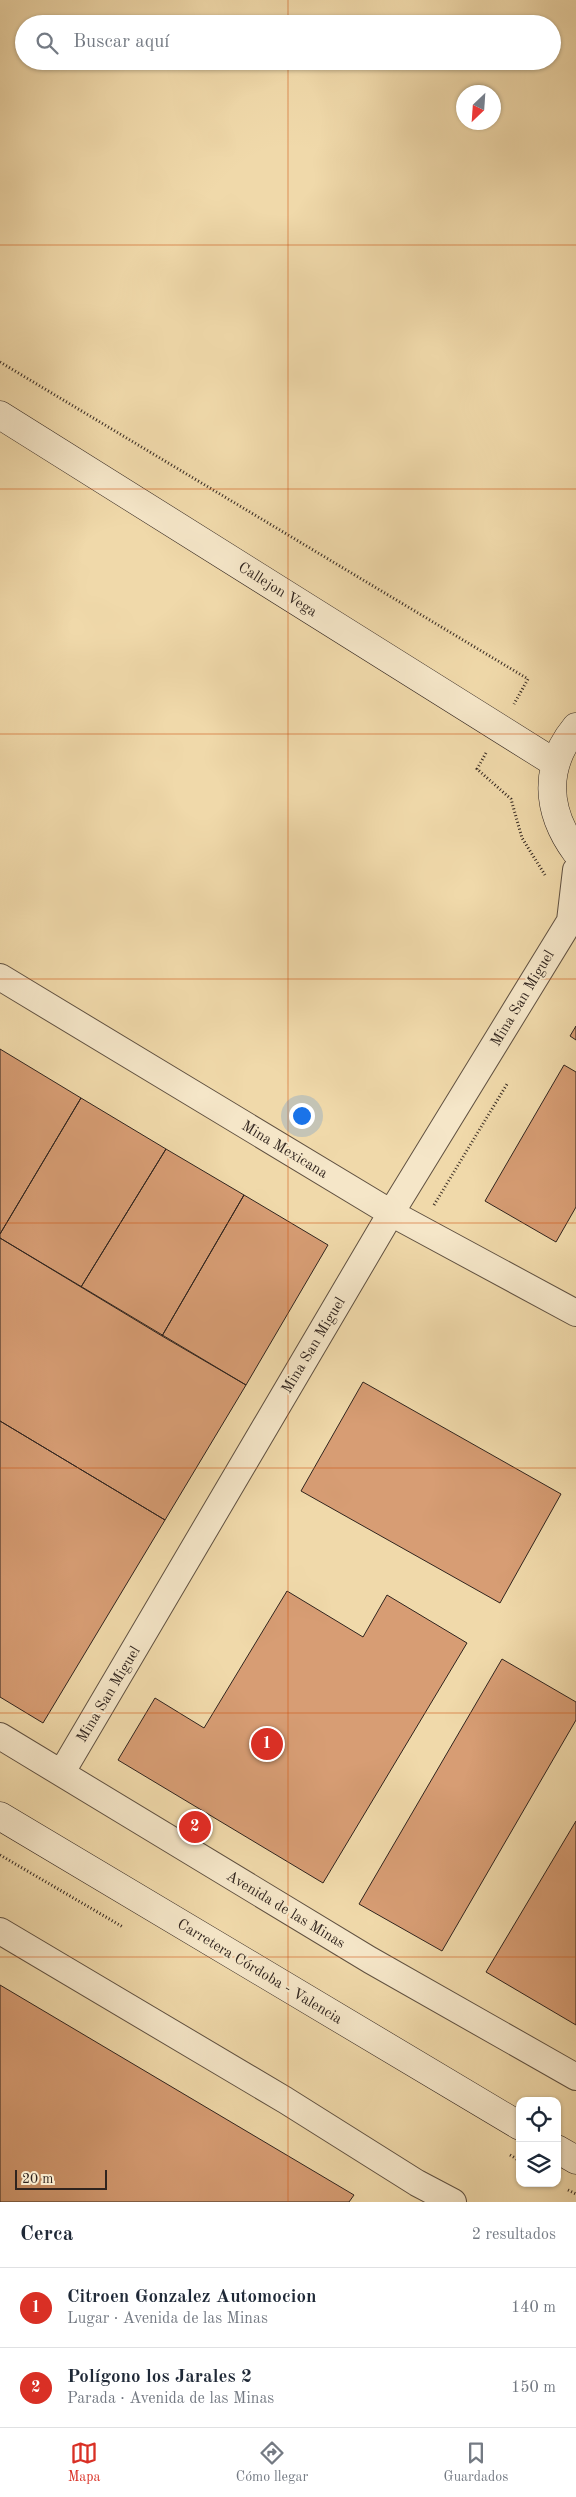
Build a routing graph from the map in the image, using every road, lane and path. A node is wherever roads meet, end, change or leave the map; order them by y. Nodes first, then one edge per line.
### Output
1 (0, 415) edge
2 (576, 727) edge
3 (555, 763) junction
4 (576, 852) edge
5 (576, 870) edge
6 (573, 919) edge
7 (0, 976) edge
8 (391, 1213) junction
9 (576, 1313) edge
10 (0, 1736) edge
11 (62, 1772) junction
12 (0, 1816) edge
13 (0, 1931) edge
14 (576, 2077) edge
15 (516, 2124) edge
16 (561, 2151) edge
17 (576, 2160) edge
18 (411, 2192) edge
19 (453, 2202) edge

1 - 3 street, Callejon Vega
2 - 3 street
3 - 4 street
5 - 6 street
6 - 8 street, Mina San Miguel
7 - 8 street, Mina Mexicana
8 - 9 street, Mina Mexicana
8 - 11 street, Mina San Miguel
10 - 11 street, Avenida de las Minas
11 - 14 street, Avenida de las Minas
12 - 15 street, Carretera Córdoba - Valencia
13 - 18 street
16 - 17 street
18 - 19 street

